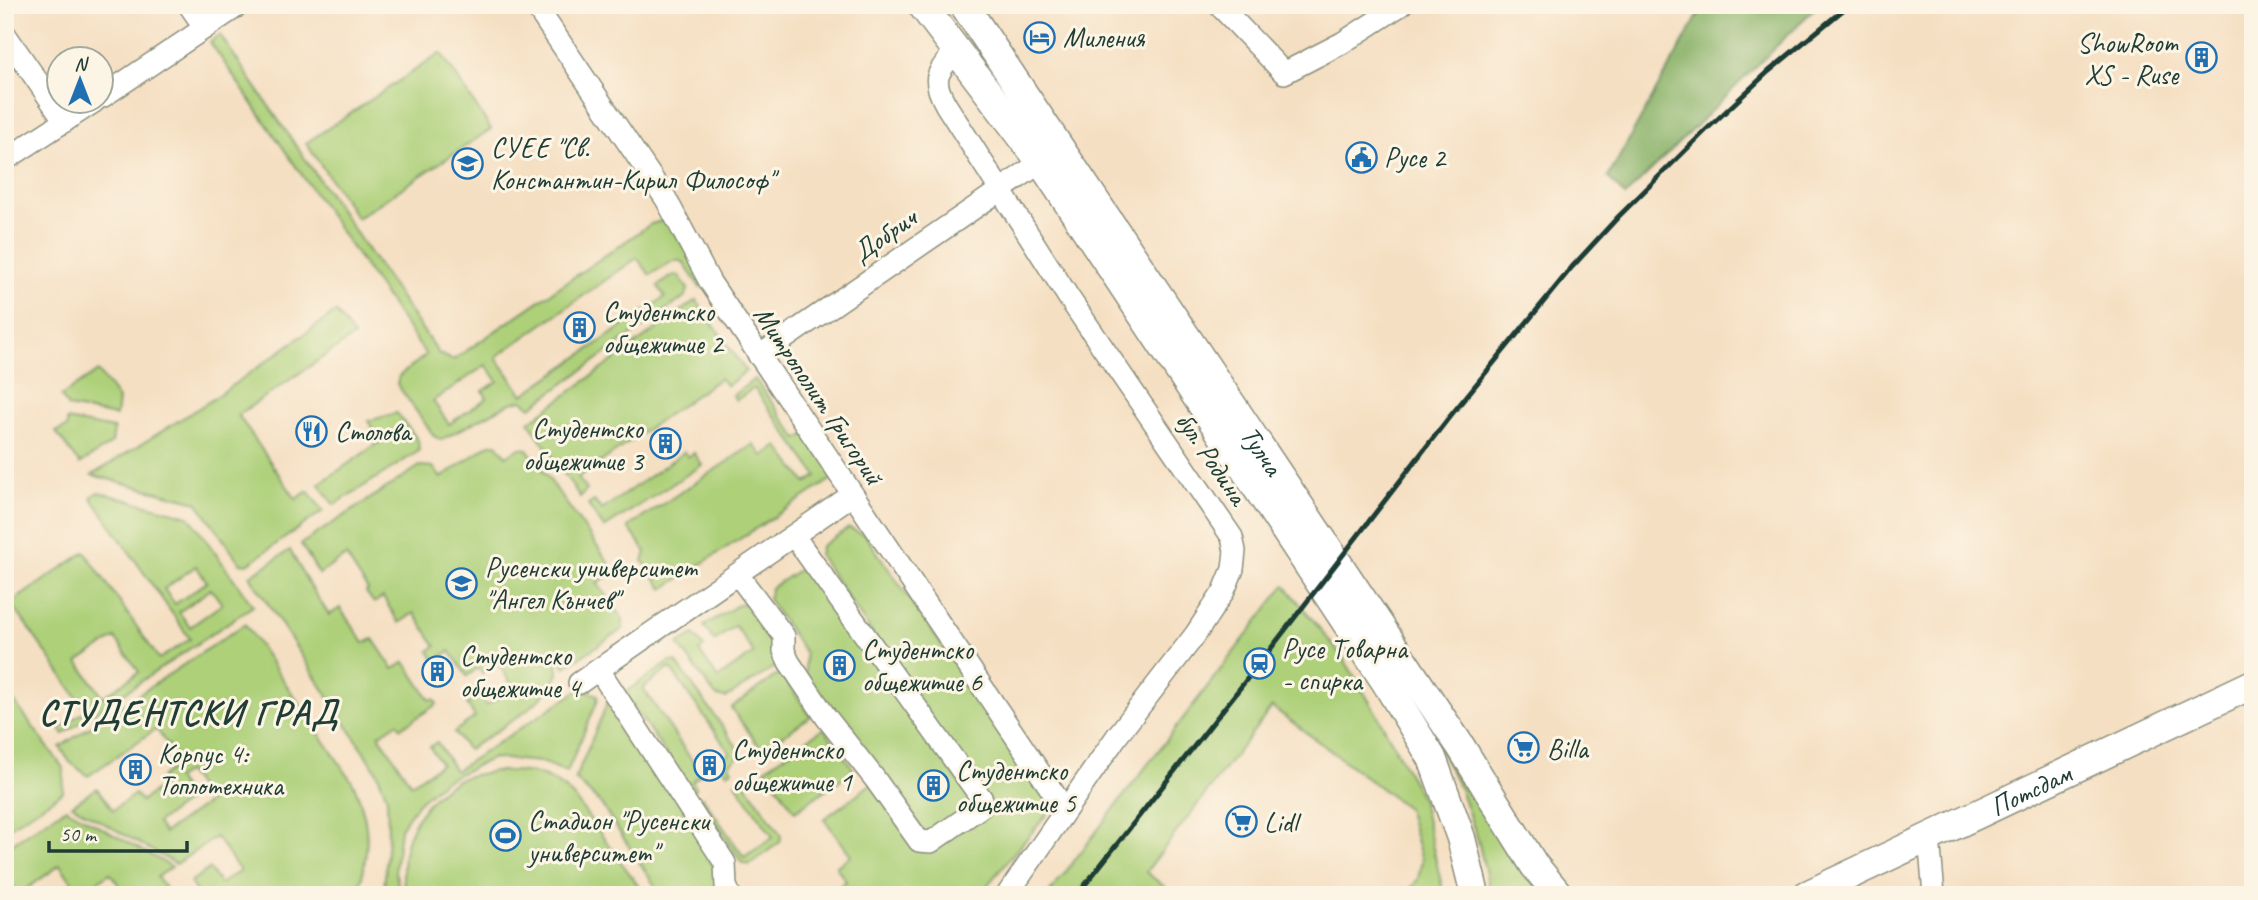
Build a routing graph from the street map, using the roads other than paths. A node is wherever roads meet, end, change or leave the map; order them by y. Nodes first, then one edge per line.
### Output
1 (189, 5) edge
2 (239, 5) edge
3 (535, 5) edge
4 (922, 5) edge
5 (964, 5) edge
6 (1219, 5) edge
7 (1401, 5) edge
8 (205, 28) junction
9 (5, 34) edge
10 (956, 50) junction
11 (116, 88) edge
12 (73, 116) edge
13 (65, 121) junction
14 (5, 160) edge
15 (1041, 162) junction
16 (1000, 189) junction
17 (759, 356) junction
18 (852, 495) junction
19 (794, 536) junction
20 (738, 575) junction
21 (599, 670) junction
22 (579, 683) dead end
23 (2253, 684) edge
24 (1065, 810) junction
25 (1928, 837) junction
26 (730, 895) edge
27 (1007, 895) edge
28 (1475, 895) edge
29 (1559, 895) edge
30 (1807, 895) edge
31 (1934, 895) edge

1 - 8 street
2 - 8 street
3 - 17 street, Митрополит Григорий
4 - 10 main road, Тулча
5 - 29 main road, Тулча
6 - 7 street
8 - 11 street
9 - 13 street
10 - 15 main road, Тулча
10 - 16 street, бул. Родина
12 - 13 street
13 - 14 street
15 - 16 street, Добрич
15 - 28 main road, Тулча
16 - 17 street, Добрич
16 - 24 street, бул. Родина
17 - 18 street, Митрополит Григорий
18 - 19 street
18 - 24 street, Митрополит Григорий
19 - 20 street
19 - 20 street
20 - 21 street
21 - 22 street
21 - 26 street
23 - 25 main road, Потсдам
24 - 27 street, бул. Родина
25 - 30 main road, Потсдам
25 - 31 street

